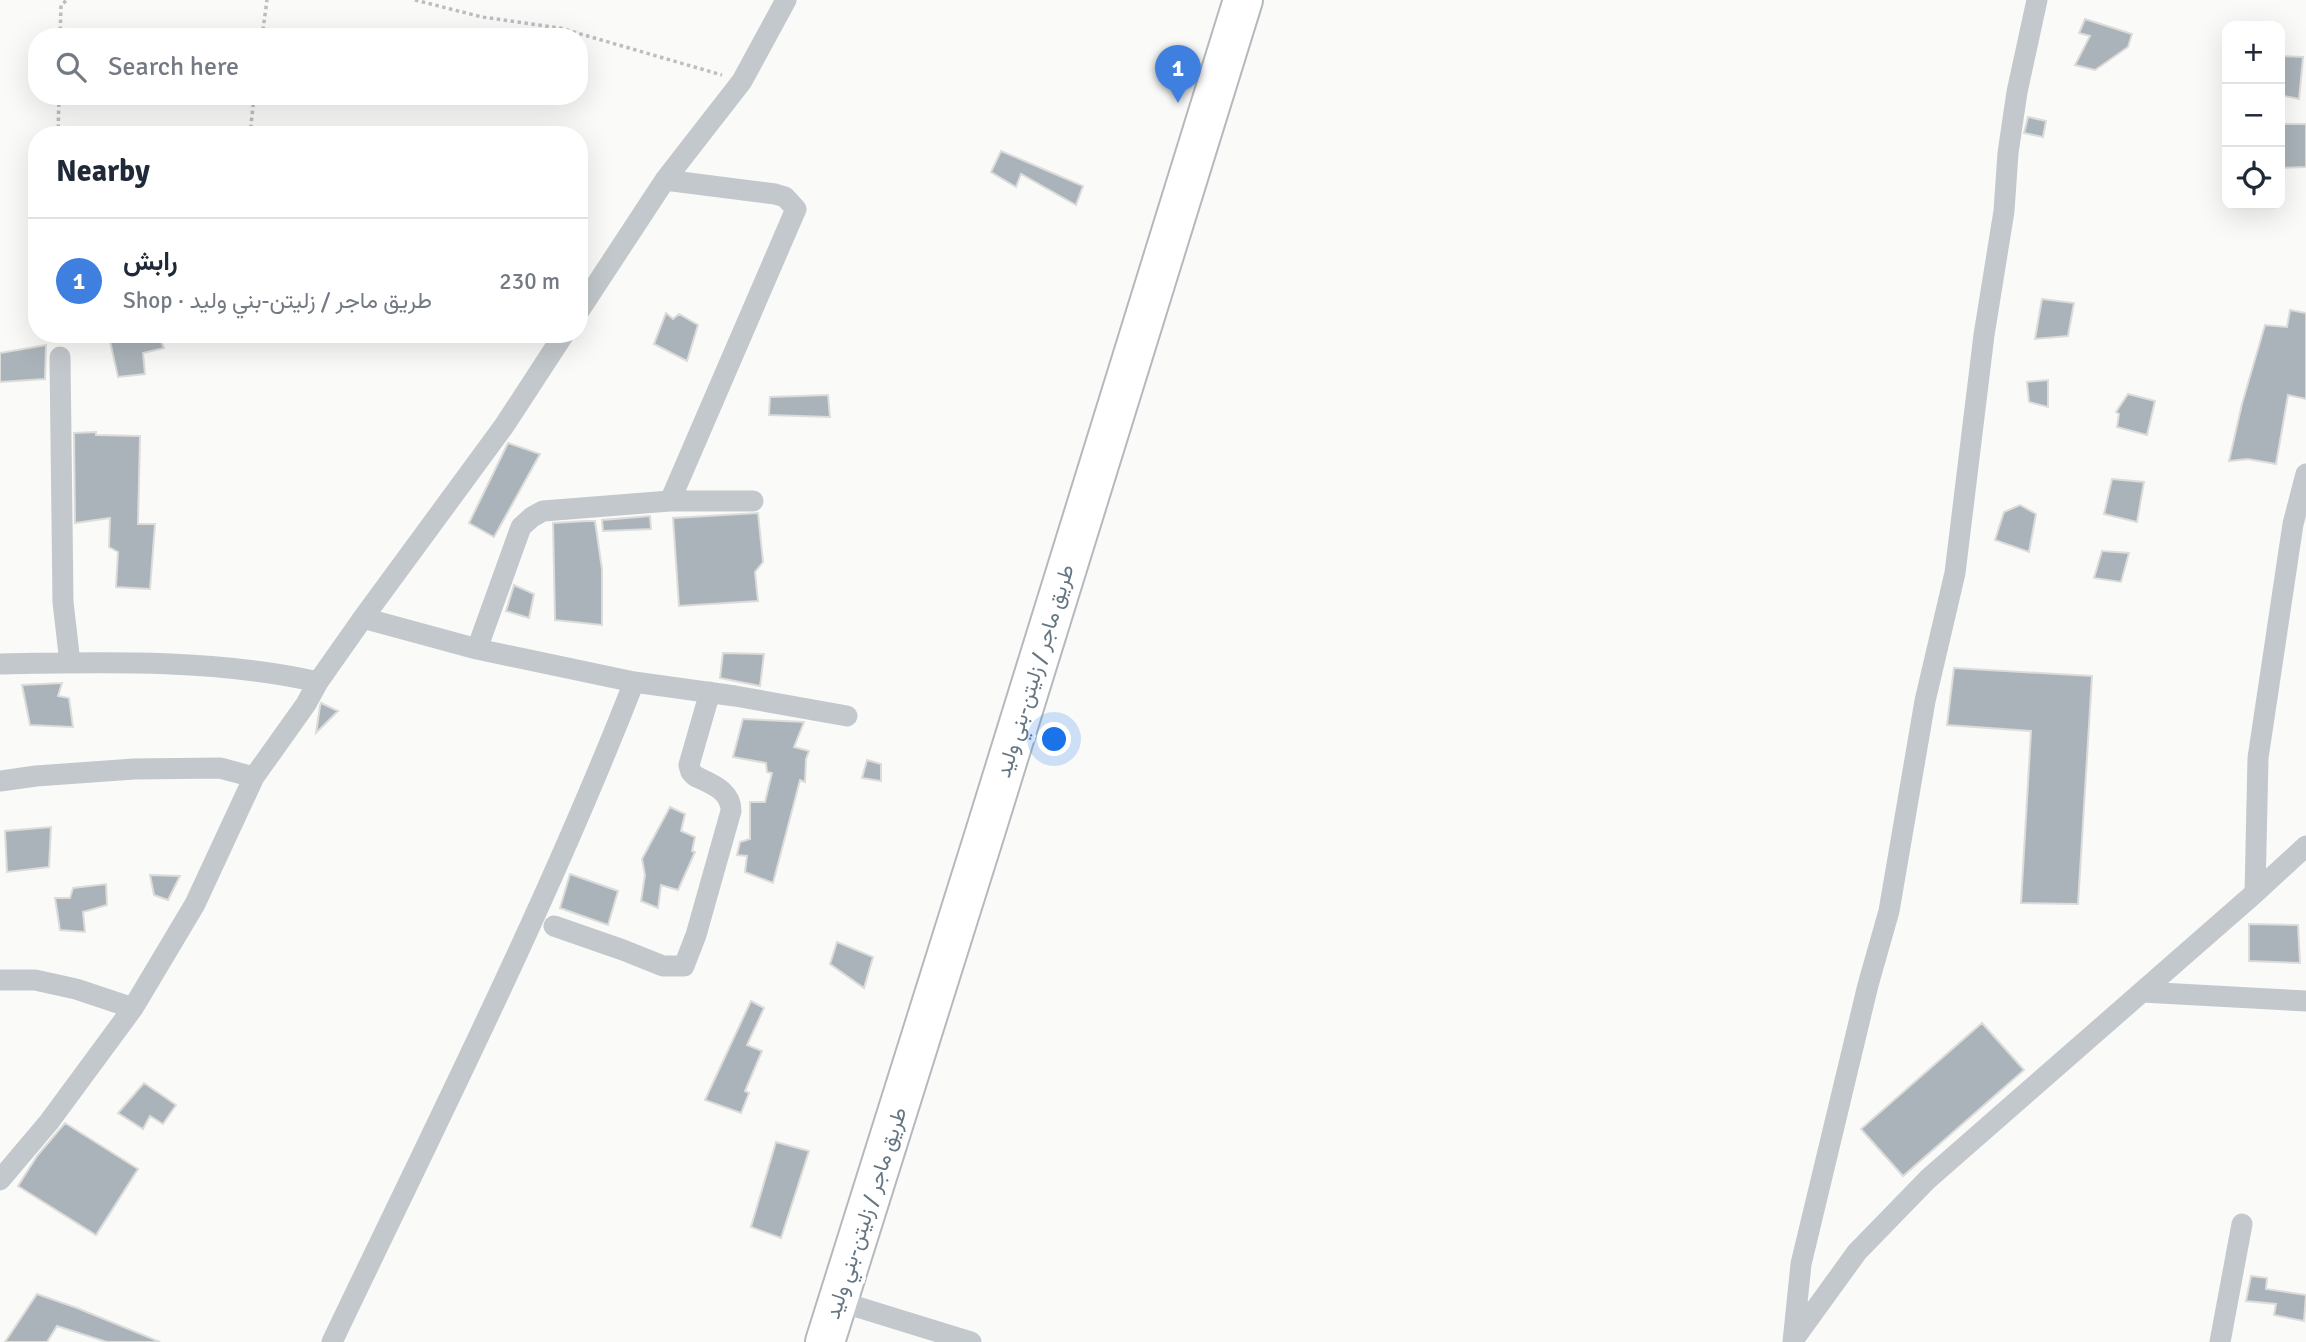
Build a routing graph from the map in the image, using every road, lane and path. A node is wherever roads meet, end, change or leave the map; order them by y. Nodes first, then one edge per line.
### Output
1 (67, 0) edge
2 (267, 0) edge
3 (415, 0) edge
4 (786, 0) edge
5 (1243, 0) edge
6 (2037, 0) edge
7 (61, 28) edge
8 (263, 28) edge
9 (560, 28) edge
10 (588, 36) edge
11 (742, 81) junction
12 (59, 105) edge
13 (253, 105) edge
14 (58, 126) edge
15 (251, 126) edge
16 (665, 180) junction
17 (588, 297) edge
18 (558, 343) edge
19 (61, 357) dead end
20 (2306, 474) edge
21 (753, 501) dead end
22 (670, 502) junction
23 (363, 618) junction
24 (477, 649) junction
25 (70, 663) junction
26 (0, 664) edge
27 (318, 682) junction
28 (634, 682) junction
29 (710, 692) junction
30 (847, 716) dead end
31 (254, 776) junction
32 (0, 781) edge
33 (2306, 846) edge
34 (2255, 893) junction
35 (554, 926) dead end
36 (0, 980) edge
37 (2142, 992) junction
38 (2306, 1001) edge
39 (133, 1008) junction
40 (0, 1180) edge
41 (2242, 1224) dead end
42 (838, 1301) junction
43 (1793, 1341) edge
44 (331, 1342) edge
45 (825, 1342) edge
46 (971, 1342) edge
47 (2220, 1342) edge

1 - 7 path
2 - 8 path
3 - 9 path
4 - 11 street
5 - 42 highway, طريق ماجر / زليتن-بني وليد
6 - 43 street
10 - 11 path
11 - 16 street
12 - 14 path
13 - 15 path
16 - 17 street
16 - 22 street
18 - 23 street
19 - 25 street
20 - 34 street
21 - 22 street
22 - 24 street
23 - 24 street
23 - 27 street
24 - 28 street
25 - 26 street
25 - 27 street
27 - 31 street
28 - 29 street
28 - 44 street
29 - 30 street
29 - 35 street
31 - 32 street
31 - 39 street
33 - 34 street
34 - 37 street
36 - 39 street
37 - 38 street
37 - 43 street
39 - 40 street
41 - 47 street
42 - 45 highway, طريق ماجر / زليتن-بني وليد
42 - 46 street

